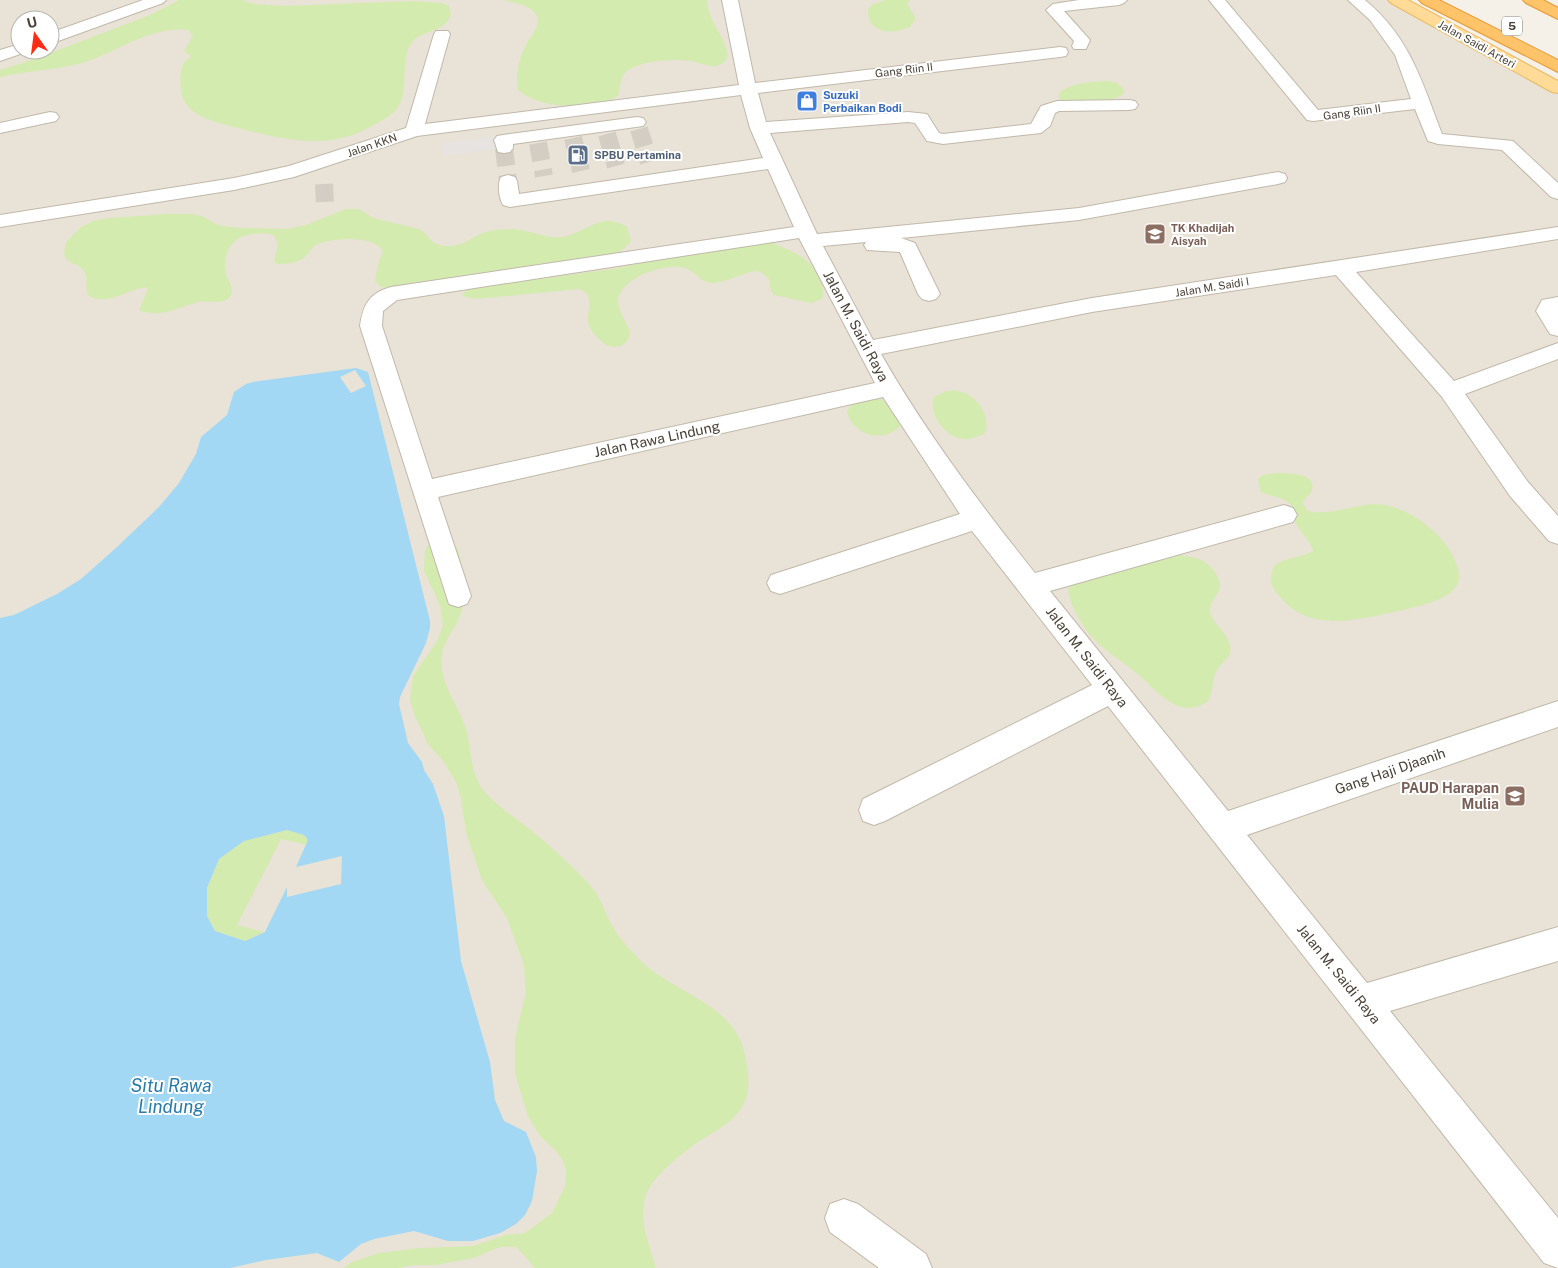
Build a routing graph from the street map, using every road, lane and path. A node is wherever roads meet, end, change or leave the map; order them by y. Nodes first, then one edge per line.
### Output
1 (158, 0) edge
2 (733, 0) edge
3 (1119, 0) edge
4 (1217, 0) edge
5 (1356, 0) edge
6 (1396, 0) edge
7 (1426, 0) edge
8 (1531, 0) edge
9 (1558, 14) edge
10 (1517, 28) dead end
11 (442, 34) dead end
12 (60, 35) edge
13 (1080, 46) dead end
14 (1060, 52) dead end
15 (1558, 52) edge
16 (1558, 67) edge
17 (748, 88) junction
18 (1558, 88) edge
19 (631, 103) junction
20 (1421, 103) junction
21 (1129, 105) dead end
22 (50, 117) dead end
23 (0, 128) edge
24 (759, 128) junction
25 (414, 131) junction
26 (504, 144) dead end
27 (775, 162) junction
28 (544, 176) tunnel mouth
29 (1278, 178) dead end
30 (508, 181) tunnel mouth
31 (1558, 193) edge
32 (548, 195) junction
33 (0, 221) edge
34 (1558, 233) edge
35 (810, 239) junction
36 (1341, 268) junction
37 (929, 294) dead end
38 (1558, 304) edge
39 (1558, 329) edge
40 (867, 349) junction
41 (1558, 351) edge
42 (889, 388) junction
43 (1450, 391) junction
44 (425, 490) junction
45 (1284, 514) dead end
46 (977, 518) junction
47 (1558, 534) edge
48 (780, 583) dead end
49 (1030, 585) junction
50 (458, 596) dead end
51 (1113, 689) junction
52 (1558, 714) edge
53 (874, 810) dead end
54 (1222, 828) junction
55 (1558, 944) edge
56 (1361, 1002) junction
57 (844, 1218) dead end
58 (1558, 1249) edge
59 (912, 1268) edge

1 - 12 street
2 - 17 street, Jalan M. Saidi Raya
3 - 13 street
4 - 20 street, Gang Riin II
5 - 20 street
6 - 18 main road, Jalan Saidi Arteri
7 - 16 highway
8 - 9 highway, 5
10 - 15 highway, 5
11 - 25 street
14 - 17 street, Gang Riin II
17 - 19 street, Jalan KKN
17 - 24 street, Jalan M. Saidi Raya
19 - 25 street, Jalan KKN
19 - 26 street
20 - 31 street
21 - 24 street
22 - 23 street
24 - 27 street, Jalan M. Saidi Raya
25 - 33 street, Jalan KKN
27 - 32 street
27 - 35 street, Jalan M. Saidi Raya
28 - 32 street
29 - 35 street
30 - 32 street
34 - 36 street, Jalan M. Saidi I
35 - 37 street
35 - 40 street, Jalan M. Saidi Raya
35 - 44 street
36 - 40 street, Jalan M. Saidi I
36 - 43 street
38 - 39 street
40 - 42 street, Jalan M. Saidi Raya
41 - 43 street
42 - 44 street, Jalan Rawa Lindung
42 - 46 street, Jalan M. Saidi Raya
43 - 47 street
44 - 50 street
45 - 49 street
46 - 48 street
46 - 49 street, Jalan M. Saidi Raya
49 - 51 street, Jalan M. Saidi Raya
51 - 53 street
51 - 54 street, Jalan M. Saidi Raya
52 - 54 street, Gang Haji Djaanih
54 - 56 street, Jalan M. Saidi Raya
55 - 56 street
56 - 58 street, Jalan M. Saidi Raya
57 - 59 street

